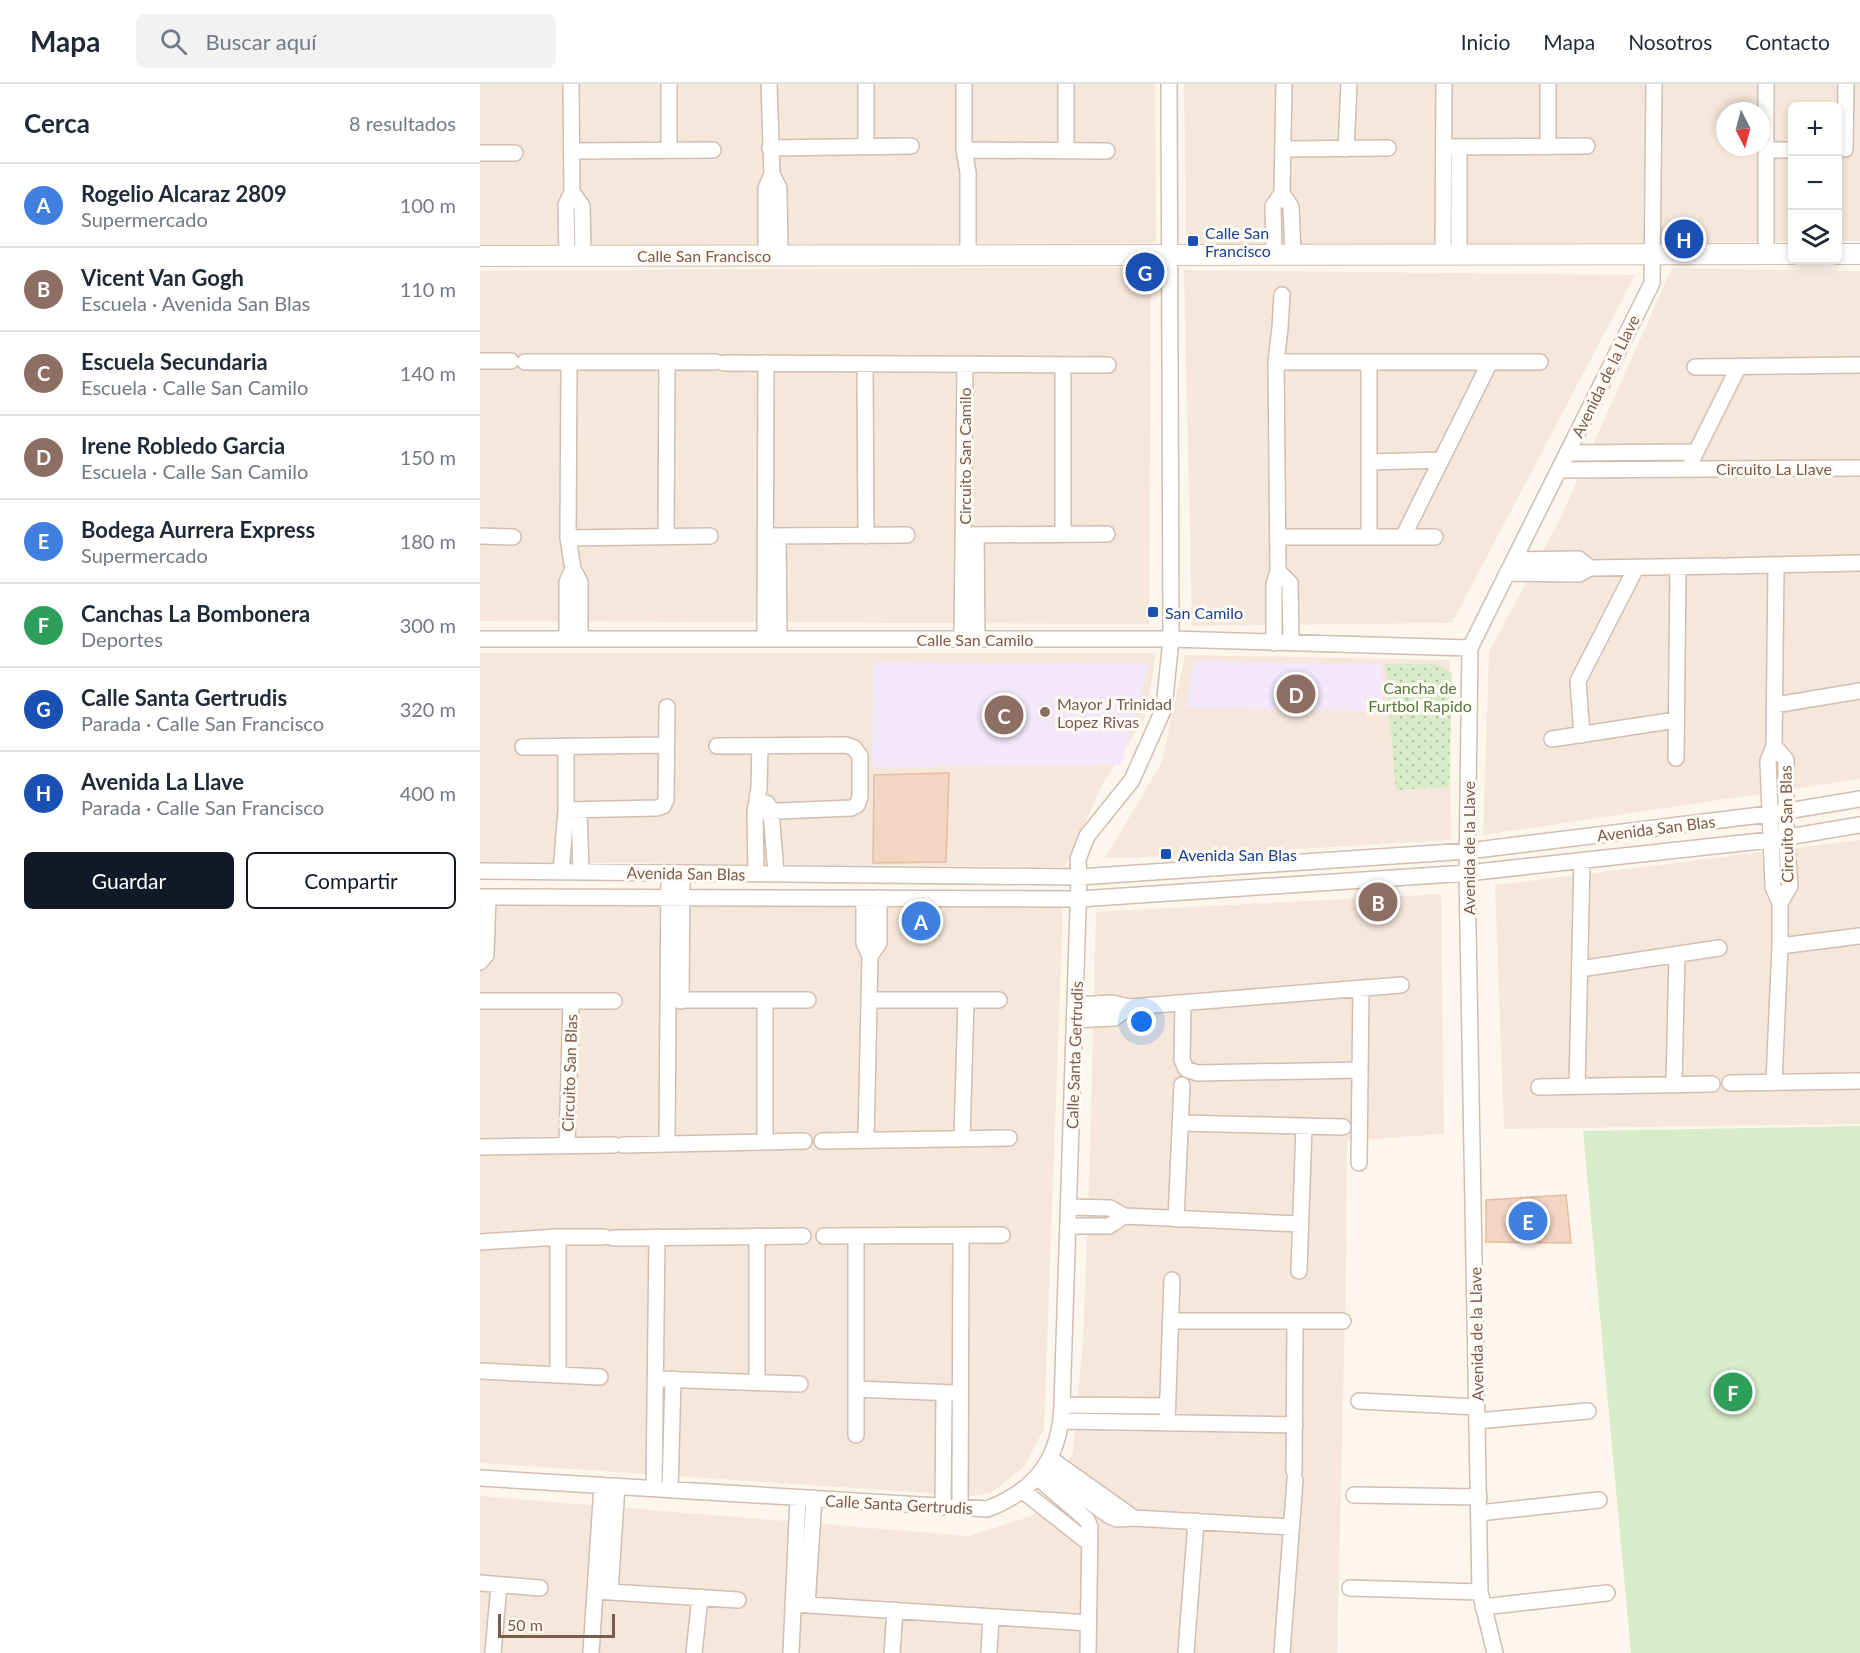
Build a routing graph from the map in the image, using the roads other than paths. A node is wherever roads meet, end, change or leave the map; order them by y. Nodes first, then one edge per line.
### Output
1 (571, 84) edge
2 (669, 84) edge
3 (769, 84) edge
4 (866, 84) edge
5 (964, 84) edge
6 (1066, 84) edge
7 (1170, 84) edge
8 (1284, 84) edge
9 (1349, 84) edge
10 (1444, 84) edge
11 (1548, 84) edge
12 (1654, 84) edge
13 (1766, 84) edge
14 (1846, 84) edge
15 (1766, 102) edge
16 (866, 146) junction
17 (911, 146) dead end
18 (1451, 147) junction
19 (1548, 147) junction
20 (1587, 147) dead end
21 (770, 148) junction
22 (1388, 148) dead end
23 (1284, 149) junction
24 (1346, 149) junction
25 (1848, 149) edge
26 (572, 150) junction
27 (669, 150) junction
28 (713, 150) dead end
29 (964, 150) junction
30 (1770, 150) edge
31 (1788, 150) edge
32 (1066, 151) junction
33 (1107, 151) dead end
34 (480, 153) edge
35 (515, 153) dead end
36 (1766, 156) edge
37 (1283, 254) junction
38 (1451, 254) junction
39 (1652, 254) junction
40 (1766, 254) junction
41 (1788, 254) edge
42 (1842, 254) edge
43 (1860, 254) edge
44 (773, 255) junction
45 (968, 255) junction
46 (1170, 255) junction
47 (480, 256) edge
48 (575, 256) junction
49 (1282, 295) dead end
50 (480, 361) edge
51 (569, 362) junction
52 (667, 362) junction
53 (1276, 362) junction
54 (1369, 362) junction
55 (1490, 362) junction
56 (1540, 362) dead end
57 (766, 363) junction
58 (865, 364) junction
59 (965, 364) junction
60 (1063, 365) junction
61 (1108, 365) dead end
62 (1860, 365) edge
63 (1739, 366) junction
64 (1695, 367) dead end
65 (1567, 453) junction
66 (1696, 453) junction
67 (1441, 460) junction
68 (1369, 462) junction
69 (1860, 468) edge
70 (1688, 469) junction
71 (1559, 470) junction
72 (1063, 534) junction
73 (1107, 534) dead end
74 (970, 535) junction
75 (480, 536) edge
76 (772, 536) junction
77 (866, 536) junction
78 (907, 536) dead end
79 (513, 537) dead end
80 (568, 537) junction
81 (666, 537) junction
82 (710, 537) dead end
83 (1278, 537) junction
84 (1369, 537) junction
85 (1403, 537) junction
86 (1435, 537) dead end
87 (1860, 563) edge
88 (1776, 565) junction
89 (1511, 567) junction
90 (1678, 567) junction
91 (1636, 568) junction
92 (1278, 571) junction
93 (480, 639) edge
94 (574, 639) junction
95 (772, 639) junction
96 (969, 639) junction
97 (1171, 639) junction
98 (1274, 642) junction
99 (1291, 643) junction
100 (1470, 648) junction
101 (1860, 691) edge
102 (1775, 705) junction
103 (667, 707) dead end
104 (1676, 720) junction
105 (1582, 735) junction
106 (1552, 740) dead end
107 (666, 745) junction
108 (717, 746) dead end
109 (760, 746) junction
110 (1774, 746) junction
111 (523, 747) dead end
112 (566, 747) junction
113 (1676, 758) dead end
114 (759, 788) junction
115 (1860, 799) edge
116 (573, 810) junction
117 (771, 811) junction
118 (1786, 811) junction
119 (755, 812) junction
120 (1769, 814) junction
121 (1860, 825) edge
122 (1786, 838) junction
123 (1770, 840) junction
124 (1467, 851) junction
125 (1582, 861) junction
126 (480, 872) edge
127 (561, 872) junction
128 (581, 872) junction
129 (675, 873) junction
130 (1467, 873) junction
131 (756, 874) junction
132 (776, 874) junction
133 (1079, 877) junction
134 (484, 897) edge
135 (675, 898) junction
136 (871, 898) junction
137 (1079, 899) junction
138 (1780, 903) junction
139 (1860, 936) edge
140 (1780, 946) junction
141 (1719, 948) dead end
142 (1677, 954) junction
143 (480, 962) edge
144 (1580, 969) junction
145 (1401, 985) dead end
146 (1361, 989) junction
147 (571, 1000) junction
148 (614, 1000) dead end
149 (675, 1000) junction
150 (765, 1000) junction
151 (808, 1000) dead end
152 (869, 1000) junction
153 (966, 1000) junction
154 (999, 1000) dead end
155 (480, 1001) edge
156 (1184, 1003) junction
157 (1075, 1013) junction
158 (1360, 1070) junction
159 (1860, 1081) edge
160 (1774, 1082) junction
161 (1730, 1083) dead end
162 (1674, 1084) junction
163 (1713, 1084) dead end
164 (1182, 1085) dead end
165 (1577, 1086) junction
166 (1539, 1087) dead end
167 (1180, 1123) junction
168 (1304, 1126) junction
169 (1343, 1127) dead end
170 (962, 1138) junction
171 (1009, 1138) dead end
172 (866, 1140) junction
173 (822, 1141) dead end
174 (765, 1142) junction
175 (804, 1142) dead end
176 (667, 1144) junction
177 (567, 1146) junction
178 (480, 1147) edge
179 (1359, 1163) dead end
180 (1069, 1207) junction
181 (1125, 1216) junction
182 (1176, 1219) junction
183 (1300, 1224) junction
184 (1068, 1226) junction
185 (961, 1235) junction
186 (1002, 1235) dead end
187 (758, 1236) junction
188 (803, 1236) dead end
189 (824, 1236) dead end
190 (856, 1236) junction
191 (558, 1237) junction
192 (657, 1237) junction
193 (480, 1242) edge
194 (1299, 1271) dead end
195 (1172, 1280) dead end
196 (1170, 1321) junction
197 (1295, 1321) junction
198 (1343, 1321) dead end
199 (480, 1371) edge
200 (558, 1375) junction
201 (600, 1377) dead end
202 (656, 1379) junction
203 (673, 1379) junction
204 (757, 1382) junction
205 (800, 1384) dead end
206 (856, 1389) junction
207 (944, 1393) junction
208 (960, 1394) junction
209 (1359, 1401) dead end
210 (1062, 1405) junction
211 (1167, 1406) junction
212 (1588, 1410) dead end
213 (1477, 1414) junction
214 (1061, 1421) junction
215 (1167, 1423) junction
216 (1295, 1425) junction
217 (856, 1435) dead end
218 (1044, 1469) junction
219 (480, 1478) edge
220 (610, 1486) junction
221 (662, 1489) junction
222 (1023, 1491) junction
223 (1354, 1495) dead end
224 (1479, 1497) junction
225 (806, 1498) junction
226 (1599, 1500) dead end
227 (943, 1507) junction
228 (960, 1508) junction
229 (1479, 1513) junction
230 (1196, 1521) junction
231 (1291, 1527) junction
232 (1089, 1543) junction
233 (480, 1583) edge
234 (499, 1585) junction
235 (540, 1588) dead end
236 (1350, 1588) dead end
237 (603, 1591) junction
238 (1607, 1593) dead end
239 (700, 1598) junction
240 (1482, 1599) junction
241 (738, 1600) dead end
242 (800, 1604) junction
243 (895, 1610) junction
244 (991, 1617) junction
245 (1089, 1623) junction
246 (494, 1653) edge
247 (591, 1653) edge
248 (694, 1653) edge
249 (790, 1653) edge
250 (892, 1653) edge
251 (989, 1653) edge
252 (1088, 1653) edge
253 (1186, 1653) edge
254 (1282, 1653) edge
255 (1495, 1653) edge

1 - 26 street
2 - 27 street
3 - 21 street
4 - 16 street
5 - 29 street
6 - 32 street
7 - 46 street, Calle Santa Gertrudis
8 - 23 street
9 - 24 street
10 - 18 street
11 - 19 street
12 - 39 street, Avenida de la Llave
13 - 15 street
14 - 25 street
16 - 17 street
16 - 21 street
18 - 19 street
18 - 38 street
19 - 20 street
21 - 44 street
22 - 24 street
23 - 24 street
23 - 37 street
26 - 27 street
26 - 48 street
27 - 28 street
29 - 32 street
29 - 45 street
30 - 31 street
32 - 33 street
34 - 35 street
36 - 40 street
37 - 38 street, Calle San Francisco
37 - 46 street, Calle San Francisco
38 - 39 street, Calle San Francisco
39 - 40 street, Calle San Francisco
39 - 65 street, Avenida de la Llave
40 - 41 street, Calle San Francisco
42 - 43 street
44 - 45 street, Calle San Francisco
44 - 48 street, Calle San Francisco
45 - 46 street, Calle San Francisco
46 - 97 street, Calle Santa Gertrudis
47 - 48 street, Calle San Francisco
49 - 53 street
50 - 51 street, Circuito San Camilo
51 - 52 street, Circuito San Camilo
51 - 80 street
52 - 57 street, Circuito San Camilo
52 - 81 street
53 - 54 street
53 - 83 street
54 - 55 street
54 - 68 street
55 - 56 street
55 - 67 street
57 - 58 street, Circuito San Camilo
57 - 76 street
58 - 59 street, Circuito San Camilo
58 - 77 street
59 - 60 street, Circuito San Camilo
59 - 74 street, Circuito San Camilo
60 - 61 street, Circuito San Camilo
60 - 72 street
62 - 63 street
63 - 64 street
63 - 66 street, Circuito La Llave
65 - 66 street, Circuito La Llave
65 - 71 street, Avenida de la Llave
66 - 70 street, Circuito La Llave
67 - 68 street
67 - 85 street
68 - 84 street
69 - 70 street, Circuito La Llave
70 - 71 street, Circuito La Llave
71 - 89 street, Avenida de la Llave
72 - 73 street, Circuito San Camilo
72 - 74 street, Circuito San Camilo
74 - 96 street, Circuito San Camilo
75 - 79 street
76 - 77 street
76 - 95 street
77 - 78 street
80 - 81 street
80 - 94 street
81 - 82 street
83 - 84 street
83 - 92 street
84 - 85 street
85 - 86 street
87 - 88 street
88 - 90 street
88 - 102 street, Circuito San Blas
89 - 91 street
89 - 100 street, Avenida de la Llave
90 - 91 street
90 - 104 street
91 - 105 street
92 - 98 street
92 - 99 street
93 - 94 street, Calle San Camilo
94 - 95 street, Calle San Camilo
95 - 96 street, Calle San Camilo
96 - 97 street, Calle San Camilo
97 - 98 street, Calle San Camilo
97 - 133 street, Calle Santa Gertrudis
98 - 99 street, Calle San Camilo
99 - 100 street, Calle San Camilo
100 - 124 street, Avenida de la Llave
101 - 102 street
102 - 110 street, Circuito San Blas
103 - 107 street
104 - 105 street
104 - 113 street
105 - 106 street
107 - 112 street
107 - 116 street
108 - 109 street
109 - 114 street
109 - 117 street
110 - 118 street, Circuito San Blas
110 - 120 street, Circuito San Blas
111 - 112 street
112 - 116 street
114 - 117 street
114 - 119 street
115 - 118 street, Avenida San Blas
116 - 127 street
116 - 128 street
117 - 119 street
117 - 132 street
118 - 120 street, Avenida San Blas
118 - 122 street, Circuito San Blas
119 - 131 street
120 - 123 street, Circuito San Blas
120 - 124 street, Avenida San Blas
121 - 122 street, Avenida San Blas
122 - 123 street, Avenida San Blas
122 - 138 street, Circuito San Blas
123 - 125 street, Avenida San Blas
123 - 138 street, Circuito San Blas
124 - 130 street, Avenida de la Llave
124 - 133 street, Avenida San Blas
125 - 130 street, Avenida San Blas
125 - 144 street
126 - 127 street, Avenida San Blas
127 - 128 street, Avenida San Blas
128 - 129 street, Avenida San Blas
129 - 131 street, Avenida San Blas
129 - 135 street
130 - 137 street, Avenida San Blas
130 - 213 street, Avenida de la Llave
131 - 132 street, Avenida San Blas
132 - 133 street, Avenida San Blas
133 - 137 street, Calle Santa Gertrudis
134 - 135 street, Avenida San Blas
134 - 143 street
135 - 136 street, Avenida San Blas
135 - 149 street
136 - 137 street, Avenida San Blas
136 - 152 street
137 - 157 street, Calle Santa Gertrudis
138 - 140 street, Circuito San Blas
139 - 140 street
140 - 160 street, Circuito San Blas
141 - 142 street
142 - 144 street
142 - 162 street
144 - 165 street
145 - 146 street
146 - 156 street
146 - 158 street
147 - 148 street, Circuito San Blas
147 - 155 street, Circuito San Blas
147 - 177 street, Circuito San Blas
149 - 150 street
149 - 176 street
150 - 151 street
150 - 174 street
152 - 153 street
152 - 172 street
153 - 154 street
153 - 170 street
156 - 157 street
156 - 158 street
157 - 180 street, Calle Santa Gertrudis
158 - 179 street
159 - 160 street
160 - 161 street
162 - 163 street
162 - 165 street
164 - 167 street
165 - 166 street
167 - 168 street
167 - 182 street
168 - 169 street
168 - 183 street
170 - 171 street
170 - 172 street
172 - 173 street
174 - 175 street, Circuito San Blas
174 - 176 street, Circuito San Blas
176 - 177 street, Circuito San Blas
177 - 178 street, Circuito San Blas
180 - 181 street
180 - 184 street, Calle Santa Gertrudis
181 - 182 street
181 - 184 street
182 - 183 street
183 - 194 street
184 - 210 street, Calle Santa Gertrudis
185 - 186 street
185 - 190 street
185 - 208 street
187 - 188 street
187 - 192 street
187 - 204 street
189 - 190 street
190 - 206 street
191 - 192 street
191 - 193 street
191 - 200 street
192 - 202 street
195 - 196 street
196 - 197 street
196 - 211 street
197 - 198 street
197 - 216 street
199 - 200 street
200 - 201 street
202 - 203 street
202 - 221 street
203 - 204 street
203 - 221 street
204 - 205 street
206 - 207 street
206 - 217 street
207 - 208 street
207 - 227 street
208 - 228 street
209 - 213 street
210 - 211 street
210 - 214 street, Calle Santa Gertrudis
211 - 215 street
212 - 213 street
213 - 224 street, Avenida de la Llave
214 - 215 street
214 - 218 street, Calle Santa Gertrudis
215 - 216 street
216 - 231 street
218 - 222 street, Calle Santa Gertrudis
218 - 230 street
218 - 232 street
219 - 220 street, Calle Santa Gertrudis
220 - 221 street, Calle Santa Gertrudis
220 - 237 street
221 - 225 street, Calle Santa Gertrudis
222 - 228 street, Calle Santa Gertrudis
222 - 232 street
223 - 224 street
224 - 229 street, Avenida de la Llave
225 - 227 street, Calle Santa Gertrudis
225 - 242 street
226 - 229 street
227 - 228 street, Calle Santa Gertrudis
229 - 240 street, Avenida de la Llave
230 - 231 street
230 - 253 street
231 - 254 street
232 - 245 street
233 - 234 street
234 - 235 street
234 - 246 street
236 - 240 street
237 - 239 street
237 - 247 street
238 - 240 street
239 - 241 street
239 - 248 street
240 - 255 street, Avenida de la Llave
242 - 243 street
242 - 249 street
243 - 244 street
243 - 250 street
244 - 245 street
244 - 251 street
245 - 252 street

